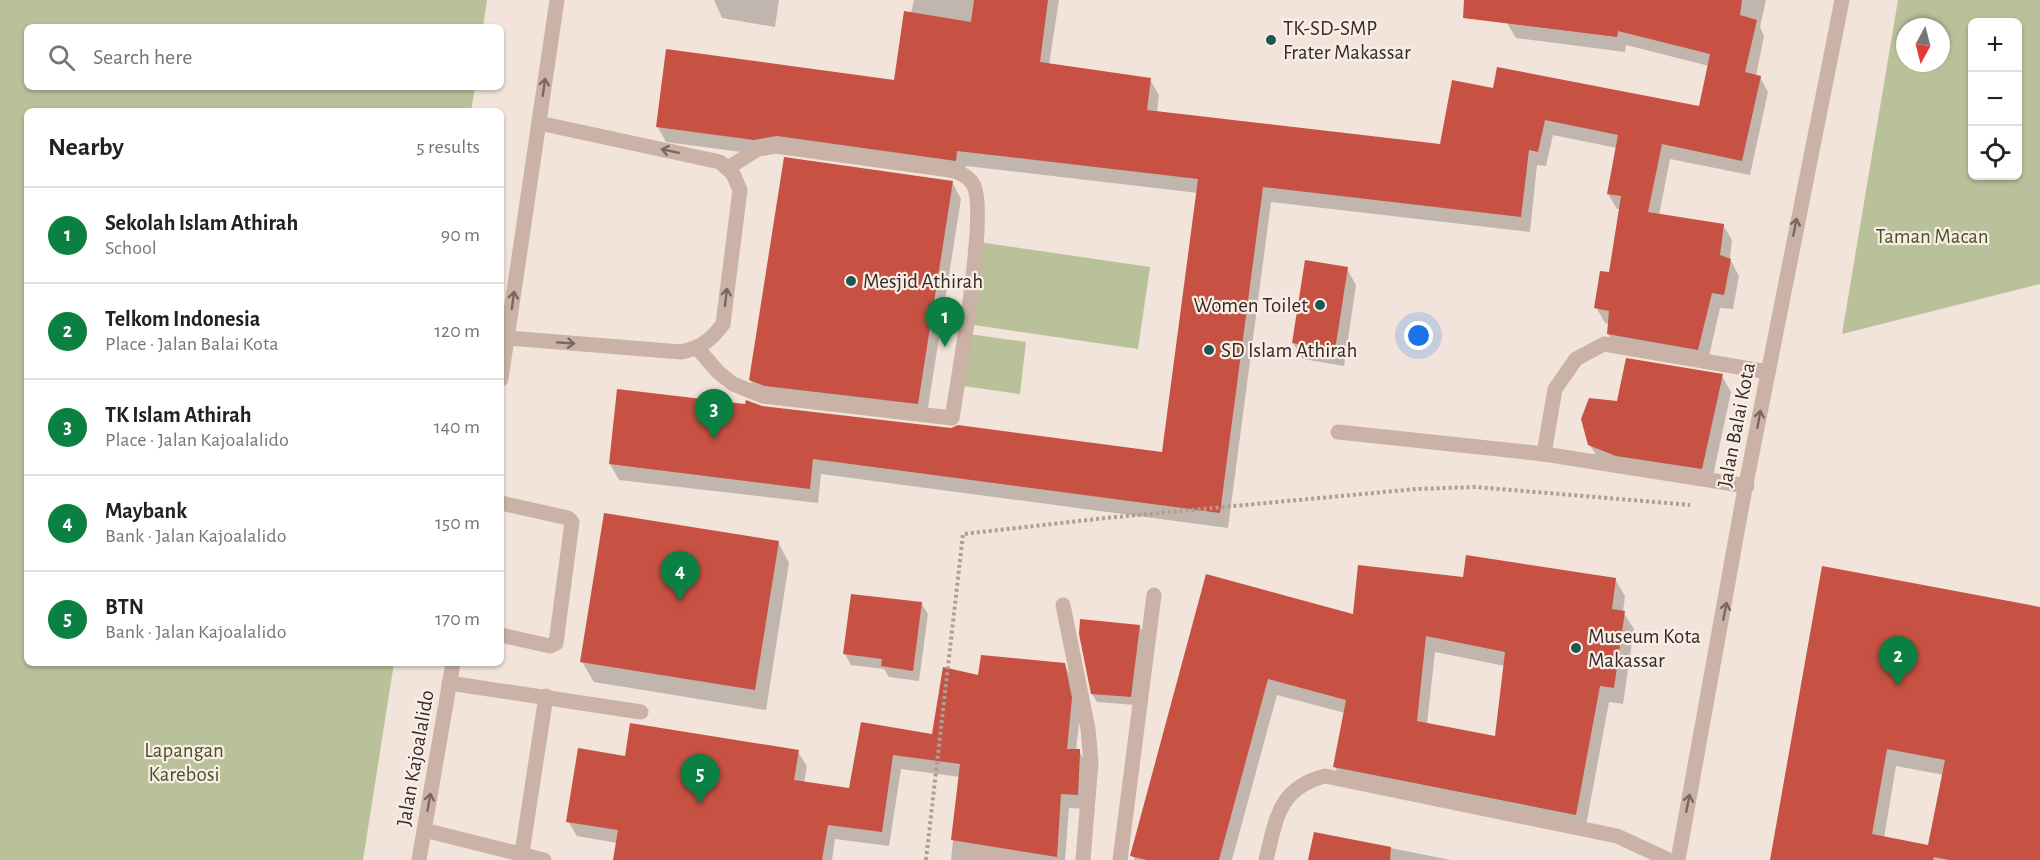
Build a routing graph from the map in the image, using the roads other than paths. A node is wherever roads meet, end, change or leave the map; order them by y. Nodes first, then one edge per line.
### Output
1 (557, 0) edge
2 (1842, 0) edge
3 (539, 123) junction
4 (728, 168) junction
5 (508, 338) junction
6 (698, 349) junction
7 (504, 361) edge
8 (1768, 372) junction
9 (1338, 432) dead end
10 (1545, 454) junction
11 (1747, 486) junction
12 (504, 504) edge
13 (1154, 595) dead end
14 (1064, 605) dead end
15 (504, 636) edge
16 (452, 666) edge
17 (449, 683) junction
18 (546, 696) junction
19 (641, 712) dead end
20 (424, 830) junction
21 (969, 852) dead end
22 (522, 853) junction
23 (419, 860) edge
24 (544, 860) edge
25 (1017, 860) edge
26 (1083, 860) edge
27 (1120, 860) edge
28 (1266, 860) edge
29 (1669, 860) edge
30 (1678, 860) edge

3 -> 1 street
8 -> 2 street, Jalan Balai Kota
4 -> 3 street
5 -> 3 street
6 -> 4 street
4 - 6 street
5 -> 6 street
5 - 7 street
8 - 10 street
11 -> 8 street, Jalan Balai Kota
9 - 10 street
10 - 11 street
30 -> 11 street, Jalan Balai Kota
12 - 15 street
13 - 27 street
14 - 26 street
16 - 17 street, Jalan Kajoalalido
17 - 18 street
20 -> 17 street, Jalan Kajoalalido
18 - 19 street
18 - 22 street
20 - 22 street
20 - 23 street, Jalan Kajoalalido
21 - 25 street
22 - 24 street
28 - 29 street

